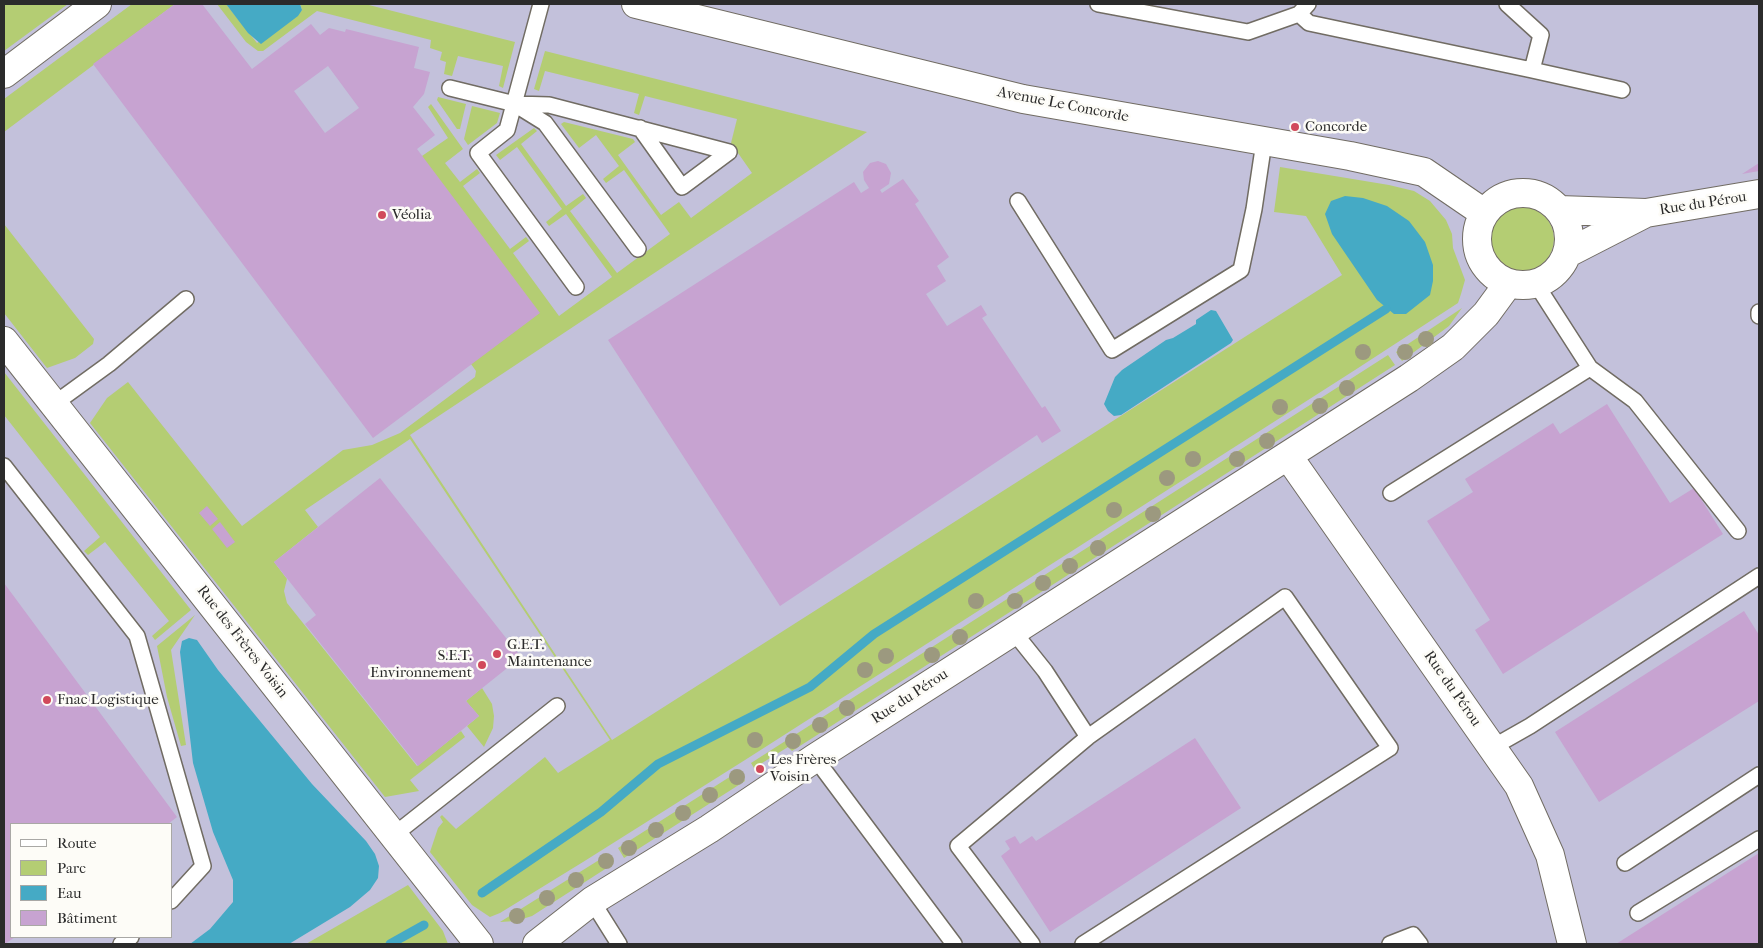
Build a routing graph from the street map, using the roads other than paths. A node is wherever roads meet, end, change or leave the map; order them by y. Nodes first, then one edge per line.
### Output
1 (97, 4) edge
2 (541, 4) edge
3 (636, 4) edge
4 (1098, 4) edge
5 (1507, 4) edge
6 (1303, 9) edge
7 (1532, 70) junction
8 (4, 74) edge
9 (450, 88) dead end
10 (1622, 90) dead end
11 (514, 104) junction
12 (640, 128) junction
13 (1264, 142) junction
14 (1759, 194) edge
15 (1018, 202) dead end
16 (1559, 210) junction
17 (1484, 212) junction
18 (1646, 213) junction
19 (638, 249) dead end
20 (1568, 253) junction
21 (1508, 284) junction
22 (1536, 284) junction
23 (576, 287) dead end
24 (186, 299) dead end
25 (1759, 312) edge
26 (1759, 316) edge
27 (4, 340) edge
28 (1590, 368) junction
29 (54, 404) junction
30 (1288, 456) junction
31 (4, 466) edge
32 (1392, 493) dead end
33 (1738, 531) dead end
34 (1759, 576) edge
35 (1013, 631) junction
36 (557, 706) dead end
37 (1088, 737) junction
38 (1493, 747) junction
39 (815, 758) junction
40 (1759, 775) edge
41 (394, 835) junction
42 (1759, 839) edge
43 (1625, 864) dead end
44 (172, 900) edge
45 (592, 901) junction
46 (1638, 914) dead end
47 (479, 944) edge
48 (537, 944) edge
49 (618, 944) edge
50 (954, 944) edge
51 (1032, 944) edge
52 (1083, 944) edge
53 (1390, 944) edge
54 (1420, 944) edge
55 (1572, 944) edge

1 - 8 street
2 - 11 lane
3 - 13 street, Avenue Le Concorde
4 - 6 lane
5 - 7 lane
6 - 7 lane
7 - 10 lane
9 - 11 lane
11 - 12 lane
11 - 19 lane
11 - 23 lane
12 - 12 lane
13 - 15 lane
13 - 17 street, Avenue Le Concorde
14 - 18 street, Rue du Pérou
16 - 17 street
16 - 18 street, Rue du Pérou
16 - 20 street
17 - 21 street
18 - 20 street, Rue du Pérou
20 - 22 street
21 - 22 street
21 - 30 street, Rue du Pérou
22 - 28 lane
24 - 29 lane
25 - 26 lane
27 - 29 street, Rue des Frères Voisin
28 - 32 lane
28 - 33 lane
29 - 41 street, Rue des Frères Voisin
30 - 35 street, Rue du Pérou
30 - 38 street, Rue du Pérou
31 - 44 lane
34 - 38 lane
35 - 37 lane
35 - 39 street, Rue du Pérou
36 - 41 lane
37 - 51 lane
37 - 52 lane
38 - 55 street, Rue du Pérou
39 - 45 street, Rue du Pérou
39 - 50 lane
40 - 43 lane
41 - 47 street, Rue des Frères Voisin
42 - 46 lane
45 - 48 street, Rue du Pérou
45 - 49 lane
53 - 54 lane

